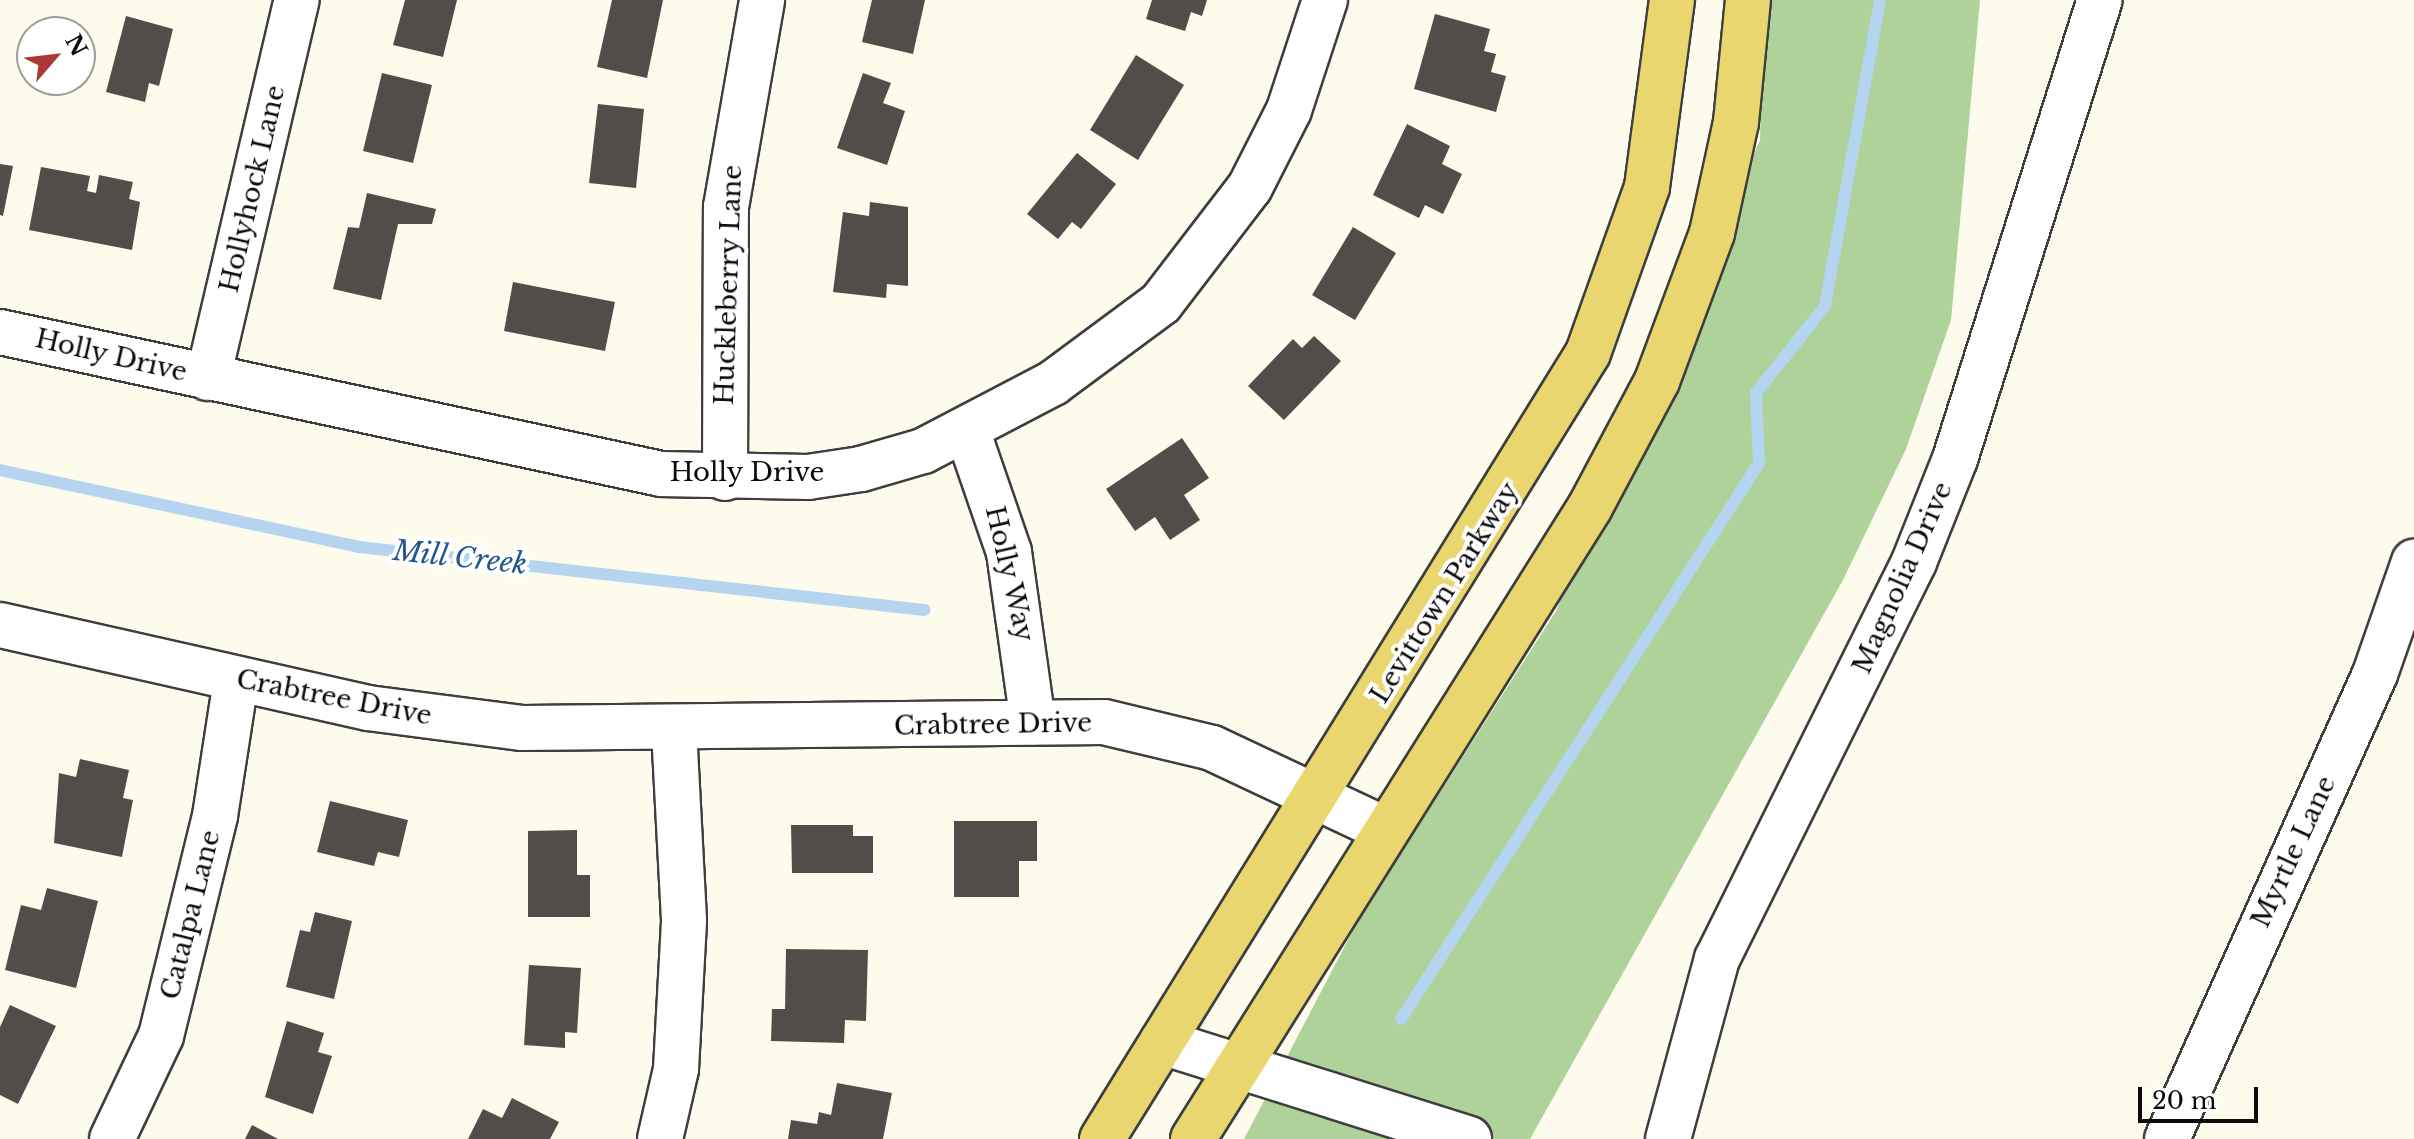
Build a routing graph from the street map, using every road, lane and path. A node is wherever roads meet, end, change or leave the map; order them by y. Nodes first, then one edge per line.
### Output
1 (297, 0) edge
2 (762, 0) edge
3 (1325, 0) edge
4 (1672, 0) edge
5 (1748, 0) edge
6 (2100, 0) edge
7 (0, 332) edge
8 (208, 378) junction
9 (967, 430) junction
10 (725, 478) junction
11 (2414, 562) edge
12 (0, 625) edge
13 (236, 680) junction
14 (1033, 722) junction
15 (674, 730) junction
16 (1316, 797) junction
17 (1386, 830) junction
18 (1162, 1042) junction
19 (1240, 1064) junction
20 (112, 1139) edge
21 (660, 1139) edge
22 (1102, 1139) edge
23 (1193, 1139) edge
24 (1469, 1139) edge
25 (1668, 1139) edge
26 (2167, 1139) edge

1 - 8 street, Hollyhock Lane
2 - 10 street, Huckleberry Lane
3 - 9 street, Holly Drive
4 - 16 main road, Levittown Parkway
5 - 17 main road
6 - 25 street, Magnolia Drive
7 - 8 street, Holly Drive
8 - 10 street, Holly Drive
9 - 10 street, Holly Drive
9 - 14 street, Holly Way
11 - 26 street, Myrtle Lane
12 - 13 street, Crabtree Drive
13 - 15 street, Crabtree Drive
13 - 20 street, Catalpa Lane
14 - 15 street, Crabtree Drive
14 - 16 street, Crabtree Drive
15 - 21 street
16 - 17 street, Crabtree Drive
16 - 18 main road, Levittown Parkway
17 - 19 main road
18 - 19 street
18 - 22 main road, Levittown Parkway
19 - 23 main road
19 - 24 street

